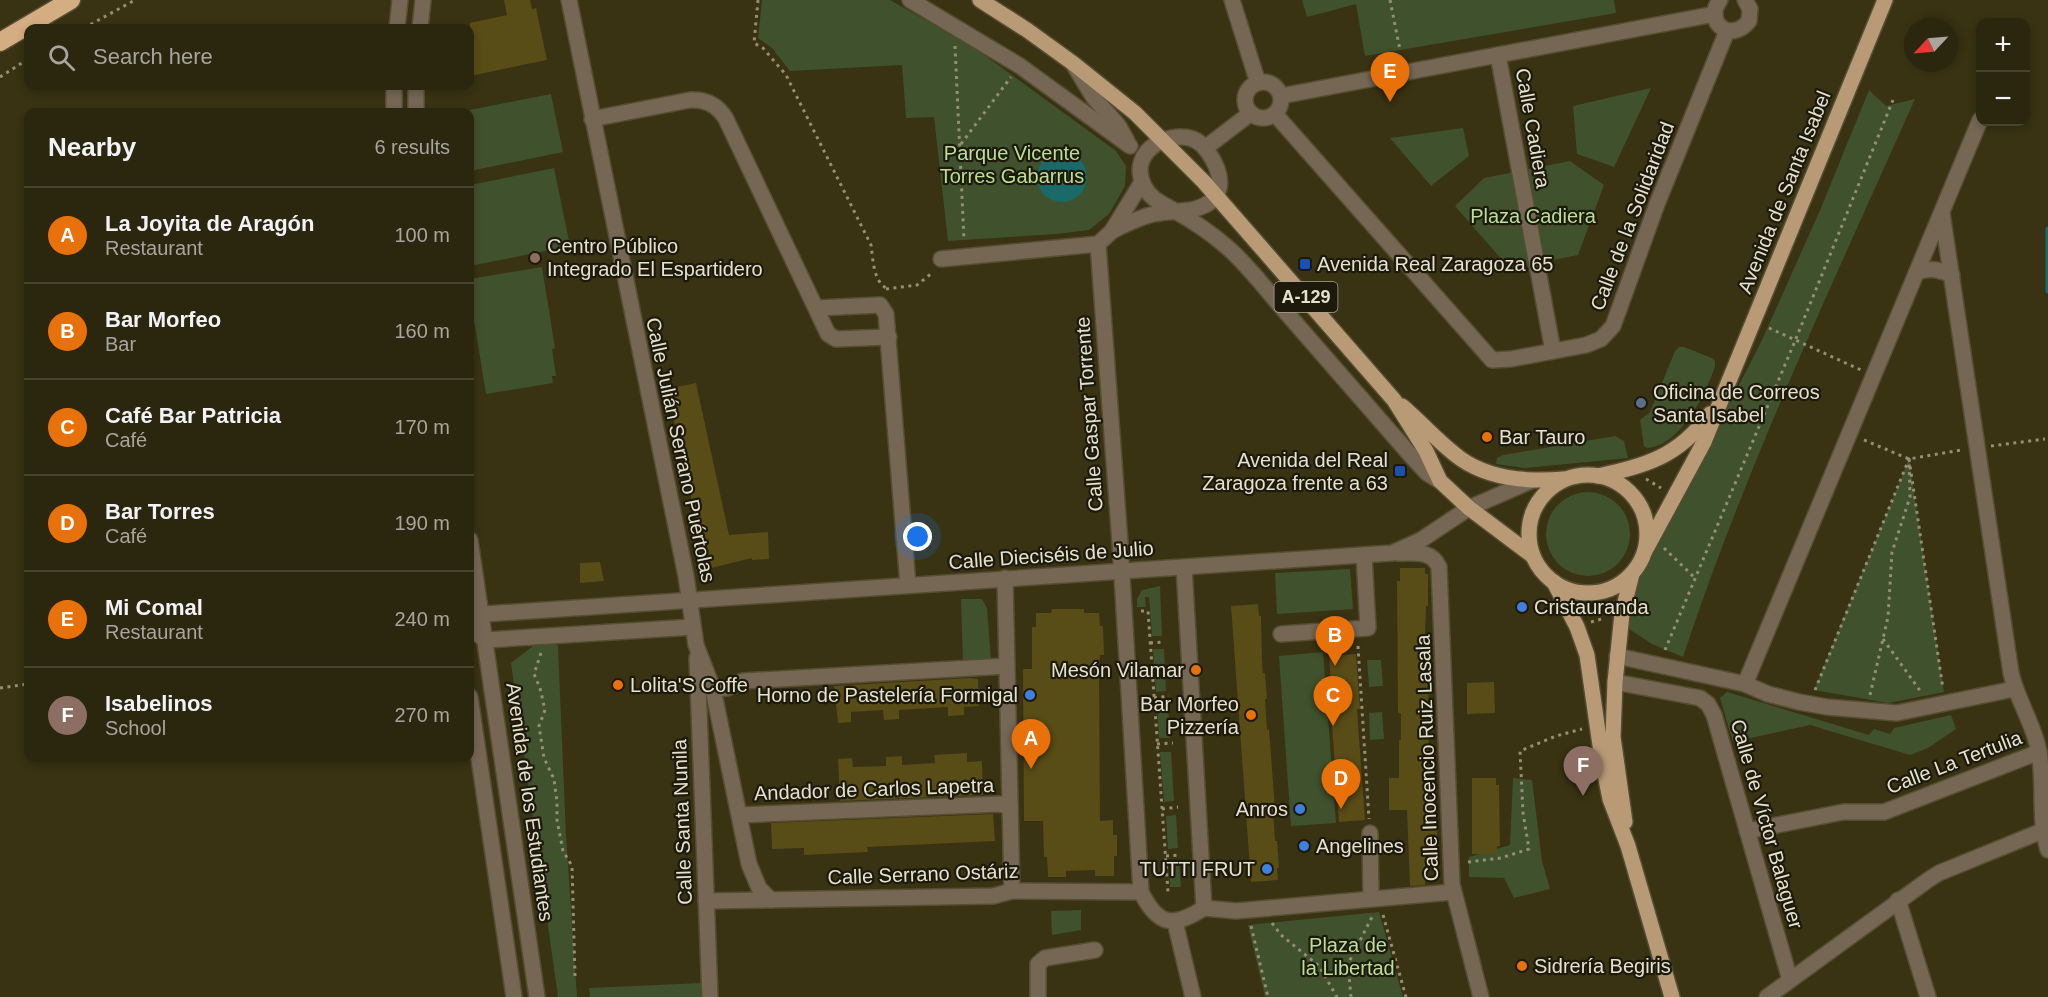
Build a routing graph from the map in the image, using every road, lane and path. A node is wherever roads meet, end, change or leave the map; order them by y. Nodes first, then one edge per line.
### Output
1 (71, 0) edge
2 (135, 0) edge
3 (400, 0) edge
4 (416, 0) edge
5 (423, 0) edge
6 (569, 0) edge
7 (758, 0) edge
8 (910, 0) edge
9 (980, 0) edge
10 (1232, 0) edge
11 (1390, 0) edge
12 (1745, 0) edge
13 (1885, 0) edge
14 (1717, 7) edge
15 (30, 24) edge
16 (91, 24) edge
17 (397, 24) edge
18 (418, 24) edge
19 (419, 24) edge
20 (954, 26) junction
21 (24, 28) edge
22 (1727, 31) junction
23 (0, 42) edge
24 (1400, 50) dead end
25 (1498, 55) junction
26 (24, 62) edge
27 (1074, 64) junction
28 (1020, 66) junction
29 (0, 77) edge
30 (1258, 83) junction
31 (394, 90) edge
32 (416, 90) edge
33 (1281, 96) junction
34 (1893, 100) dead end
35 (394, 108) edge
36 (416, 108) edge
37 (1251, 113) junction
38 (1275, 114) junction
39 (592, 119) junction
40 (1978, 126) edge
41 (1161, 140) junction
42 (960, 145) junction
43 (1130, 147) junction
44 (1205, 148) junction
45 (1140, 165) junction
46 (1142, 182) junction
47 (1217, 195) junction
48 (1176, 211) junction
49 (1942, 213) junction
50 (1112, 231) junction
51 (1098, 244) junction
52 (965, 257) junction
53 (941, 259) joint
54 (1917, 272) junction
55 (1952, 275) junction
56 (886, 288) junction
57 (880, 305) junction
58 (817, 308) junction
59 (1754, 320) junction
60 (889, 337) junction
61 (1795, 341) junction
62 (1553, 351) junction
63 (1873, 375) junction
64 (1394, 400) junction
65 (1720, 400) junction
66 (1848, 434) junction
67 (2045, 439) dead end
68 (1977, 447) junction
69 (1909, 459) junction
70 (1641, 465) junction
71 (1597, 476) junction
72 (1567, 478) junction
73 (1533, 480) junction
74 (1440, 481) junction
75 (1676, 496) junction
76 (1469, 508) junction
77 (1649, 545) junction
78 (1392, 553) junction
79 (1364, 555) junction
80 (1533, 556) junction
81 (1184, 567) junction
82 (1122, 571) junction
83 (1632, 574) junction
84 (1005, 578) junction
85 (1695, 578) junction
86 (1554, 582) junction
87 (908, 585) junction
88 (474, 589) edge
89 (690, 599) junction
90 (1135, 611) dead end
91 (476, 614) edge
92 (1606, 617) dead end
93 (1587, 623) dead end
94 (693, 627) junction
95 (1357, 629) junction
96 (474, 630) edge
97 (1281, 634) dead end
98 (546, 636) junction
99 (1883, 639) junction
100 (486, 640) junction
101 (1165, 642) dead end
102 (1150, 643) junction
103 (696, 645) junction
104 (1665, 650) dead end
105 (1617, 656) junction
106 (1007, 666) junction
107 (1615, 682) junction
108 (1745, 684) junction
109 (24, 685) edge
110 (0, 688) edge
111 (712, 689) junction
112 (2014, 689) junction
113 (1825, 692) dead end
114 (1944, 692) dead end
115 (1169, 696) dead end
116 (1154, 698) junction
117 (1915, 698) dead end
118 (1869, 700) dead end
119 (474, 724) edge
120 (1585, 729) dead end
121 (1173, 743) dead end
122 (1157, 744) junction
123 (2039, 752) junction
124 (1011, 807) junction
125 (1178, 807) dead end
126 (1162, 809) junction
127 (740, 815) junction
128 (1747, 831) junction
129 (2042, 831) junction
130 (1370, 833) joint
131 (1628, 846) junction
132 (2048, 850) edge
133 (1181, 855) dead end
134 (1166, 856) junction
135 (1451, 863) junction
136 (1012, 891) junction
137 (1141, 892) junction
138 (1168, 892) dead end
139 (1453, 892) junction
140 (771, 900) junction
141 (1898, 900) junction
142 (706, 901) junction
143 (1376, 906) junction
144 (1204, 908) junction
145 (1269, 920) dead end
146 (1250, 921) dead end
147 (1175, 922) junction
148 (1095, 950) dead end
149 (575, 976) dead end
150 (1790, 980) junction
151 (1770, 996) edge
152 (514, 997) edge
153 (537, 997) edge
154 (710, 997) edge
155 (1038, 997) edge
156 (1193, 997) edge
157 (1268, 997) edge
158 (1337, 997) edge
159 (1351, 997) edge
160 (1406, 997) edge
161 (1481, 997) edge
162 (1672, 997) edge
163 (1928, 997) edge

1 - 15 highway
2 - 16 path
3 - 17 street
4 - 18 street
5 - 19 street
6 - 39 street, Calle Julián Serrano Puértolas
7 - 56 path
8 - 20 street
9 - 27 main road, A-129
10 - 30 street
11 - 24 path
12 - 22 street
13 - 59 main road, Avenida de Santa Isabel
14 - 22 street
14 - 25 street
20 - 28 street
20 - 42 path
21 - 23 highway
22 - 62 street, Calle de la Solidaridad
25 - 33 street
25 - 62 street, Calle Cadiera
26 - 29 path
27 - 41 main road, A-129
27 - 43 street
28 - 42 path
28 - 43 street
30 - 33 street
30 - 37 street
31 - 35 street
32 - 36 street
33 - 38 street
34 - 61 path
37 - 38 street
37 - 44 street
38 - 62 street, Calle de la Solidaridad
39 - 58 street
39 - 89 street, Calle Julián Serrano Puértolas
40 - 49 street
41 - 44 street
41 - 45 street
41 - 47 main road, A-129
42 - 52 path
43 - 45 street
44 - 47 street
45 - 46 street
46 - 48 street
46 - 50 street
47 - 48 street
47 - 64 main road, A-129
48 - 50 street
48 - 74 street
49 - 54 street
49 - 55 street
50 - 51 street
51 - 52 street
51 - 82 street, Calle Gaspar Torrente
52 - 53 street
53 - 56 path
54 - 55 street
54 - 63 street
55 - 68 street
56 - 57 path
57 - 58 street
57 - 60 street
58 - 60 street
59 - 61 path
59 - 65 main road, Avenida de Santa Isabel
60 - 87 street
61 - 63 path
61 - 85 path
63 - 66 street
64 - 73 main road, A-129
64 - 74 main road, A-129
65 - 70 main road, Avenida de Santa Isabel
65 - 75 main road, Avenida de Santa Isabel
66 - 69 path
66 - 108 street
67 - 68 path
68 - 69 path
68 - 112 street
69 - 99 path
69 - 113 path
69 - 114 path
70 - 71 main road, Avenida de Santa Isabel
70 - 75 path
71 - 72 main road
71 - 77 main road
72 - 73 main road, A-129
72 - 80 main road
73 - 76 street, Calle Dieciséis de Julio
74 - 76 main road, A-129
75 - 77 main road, Avenida de Santa Isabel
76 - 78 street, Calle Dieciséis de Julio
76 - 80 main road, A-129
77 - 83 main road
77 - 85 path
78 - 79 street, Calle Dieciséis de Julio
78 - 135 street, Calle Inocencio Ruiz Lasala
79 - 81 street, Calle Dieciséis de Julio
79 - 95 street
80 - 86 main road
81 - 82 street, Calle Dieciséis de Julio
81 - 144 street
82 - 84 street, Calle Dieciséis de Julio
82 - 137 street, Calle Gaspar Torrente
83 - 86 main road
83 - 105 main road
84 - 87 street, Calle Dieciséis de Julio
84 - 106 street
85 - 104 path
86 - 131 main road
87 - 89 street, Calle Dieciséis de Julio
88 - 91 street, Avenida de los Estudiantes
89 - 91 street, Calle Dieciséis de Julio
89 - 94 street, Calle Julián Serrano Puértolas
90 - 102 path
91 - 100 street, Avenida de los Estudiantes
92 - 93 path
94 - 98 street
94 - 103 street, Calle Julián Serrano Puértolas
95 - 97 street
95 - 130 path
96 - 100 street
98 - 100 street
98 - 149 path
99 - 117 path
99 - 118 path
100 - 153 street, Avenida de los Estudiantes
101 - 102 path
102 - 116 path
103 - 111 street, Calle Julián Serrano Puértolas
103 - 142 street, Calle Santa Nunila
105 - 107 main road
105 - 108 street
106 - 111 street
106 - 124 street
107 - 128 street, Calle de Víctor Balaguer
107 - 131 main road
108 - 112 street
109 - 110 path
111 - 127 street, Calle Julián Serrano Puértolas
112 - 123 street
115 - 116 path
116 - 122 path
119 - 152 street
120 - 135 path
121 - 122 path
122 - 126 path
123 - 128 street, Calle La Tertulia
123 - 129 street
124 - 127 street, Andador de Carlos Lapetra
124 - 136 street
125 - 126 path
126 - 134 path
127 - 140 street, Calle Julián Serrano Puértolas
128 - 150 street, Calle de Víctor Balaguer
129 - 132 street
129 - 141 street
130 - 143 street
131 - 162 main road
133 - 134 path
134 - 138 path
135 - 139 street, Calle Inocencio Ruiz Lasala
136 - 137 street, Calle Serrano Ostáriz
136 - 140 street, Calle Serrano Ostáriz
137 - 147 street
139 - 143 street
139 - 161 street, Calle Inocencio Ruiz Lasala
140 - 142 street, Calle Serrano Ostáriz
141 - 150 street
141 - 163 street
142 - 154 street, Calle Santa Nunila
143 - 144 street
143 - 159 path
143 - 160 path
144 - 147 street
145 - 158 path
146 - 157 path
147 - 156 street
148 - 155 street
150 - 151 street

